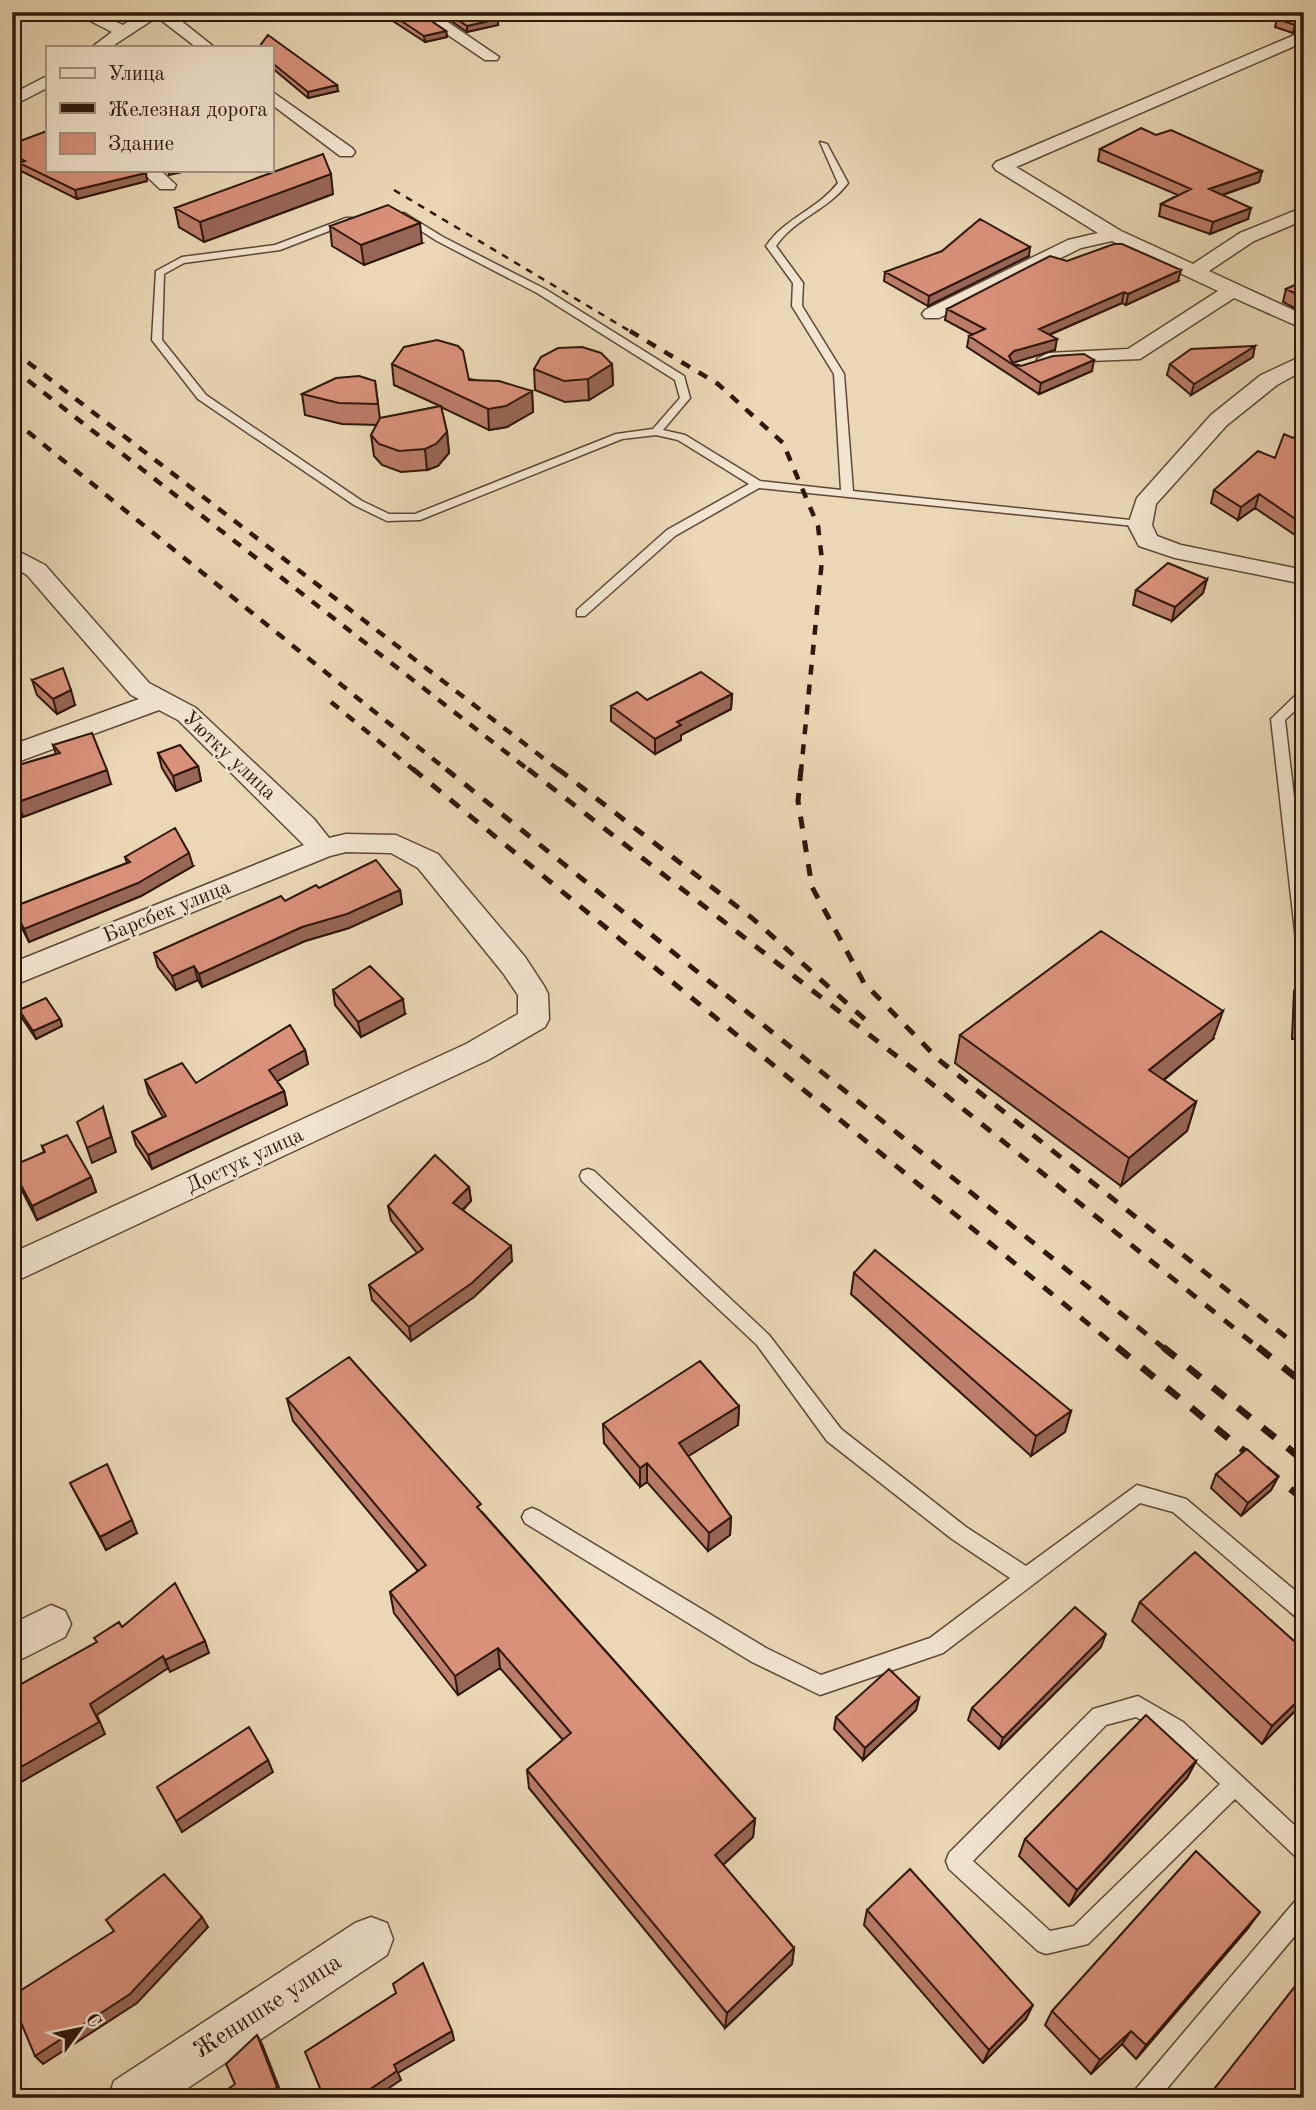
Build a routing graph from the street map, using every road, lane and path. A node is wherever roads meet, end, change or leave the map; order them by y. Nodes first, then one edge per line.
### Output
1 (81, 12) edge
2 (157, 12) edge
3 (422, 12) edge
4 (124, 32) junction
5 (1304, 36) edge
6 (102, 46) edge
7 (205, 46) edge
8 (491, 57) dead end
9 (46, 83) edge
10 (273, 97) edge
11 (12, 101) edge
12 (823, 144) dead end
13 (346, 152) dead end
14 (151, 172) edge
15 (167, 185) dead end
16 (1304, 213) edge
17 (395, 214) edge
18 (359, 216) edge
19 (1114, 235) junction
20 (1196, 271) junction
21 (1235, 289) junction
22 (932, 314) dead end
23 (1304, 323) edge
24 (1304, 361) edge
25 (1029, 366) edge
26 (656, 432) junction
27 (757, 484) junction
28 (847, 494) junction
29 (1140, 525) junction
30 (12, 555) edge
31 (24, 574) edge
32 (1304, 576) edge
33 (581, 613) dead end
34 (1304, 695) edge
35 (161, 700) junction
36 (12, 755) edge
37 (322, 849) junction
38 (1304, 949) edge
39 (12, 975) edge
40 (477, 1052) joint
41 (588, 1176) dead end
42 (12, 1269) edge
43 (532, 1517) dead end
44 (1027, 1578) junction
45 (1304, 1611) edge
46 (51, 1625) dead end
47 (12, 1645) edge
48 (1235, 1784) junction
49 (1304, 1849) edge
50 (1304, 1908) edge
51 (371, 1939) dead end
52 (131, 2098) edge
53 (1143, 2098) edge

1 - 4 street
2 - 4 street
2 - 7 street
3 - 8 street
4 - 6 street
5 - 19 street
9 - 11 street
10 - 13 street
12 - 28 lane
14 - 15 street
16 - 20 street
17 - 26 lane
18 - 26 lane
19 - 20 street
19 - 22 street
20 - 21 street
21 - 23 street
21 - 25 street
24 - 29 street
26 - 27 lane
27 - 28 lane
27 - 33 lane
28 - 29 lane
29 - 32 street
30 - 31 street, Уютку улица
31 - 35 street, Уютку улица
34 - 38 lane
35 - 36 street
35 - 37 street, Уютку улица
37 - 39 street, Барсбек улица
37 - 40 street, Барсбек улица
40 - 42 street, Достук улица
41 - 44 lane
43 - 44 lane
44 - 45 lane
46 - 47 street
48 - 48 lane
48 - 49 lane
50 - 53 lane
51 - 52 street, Женишке улица

